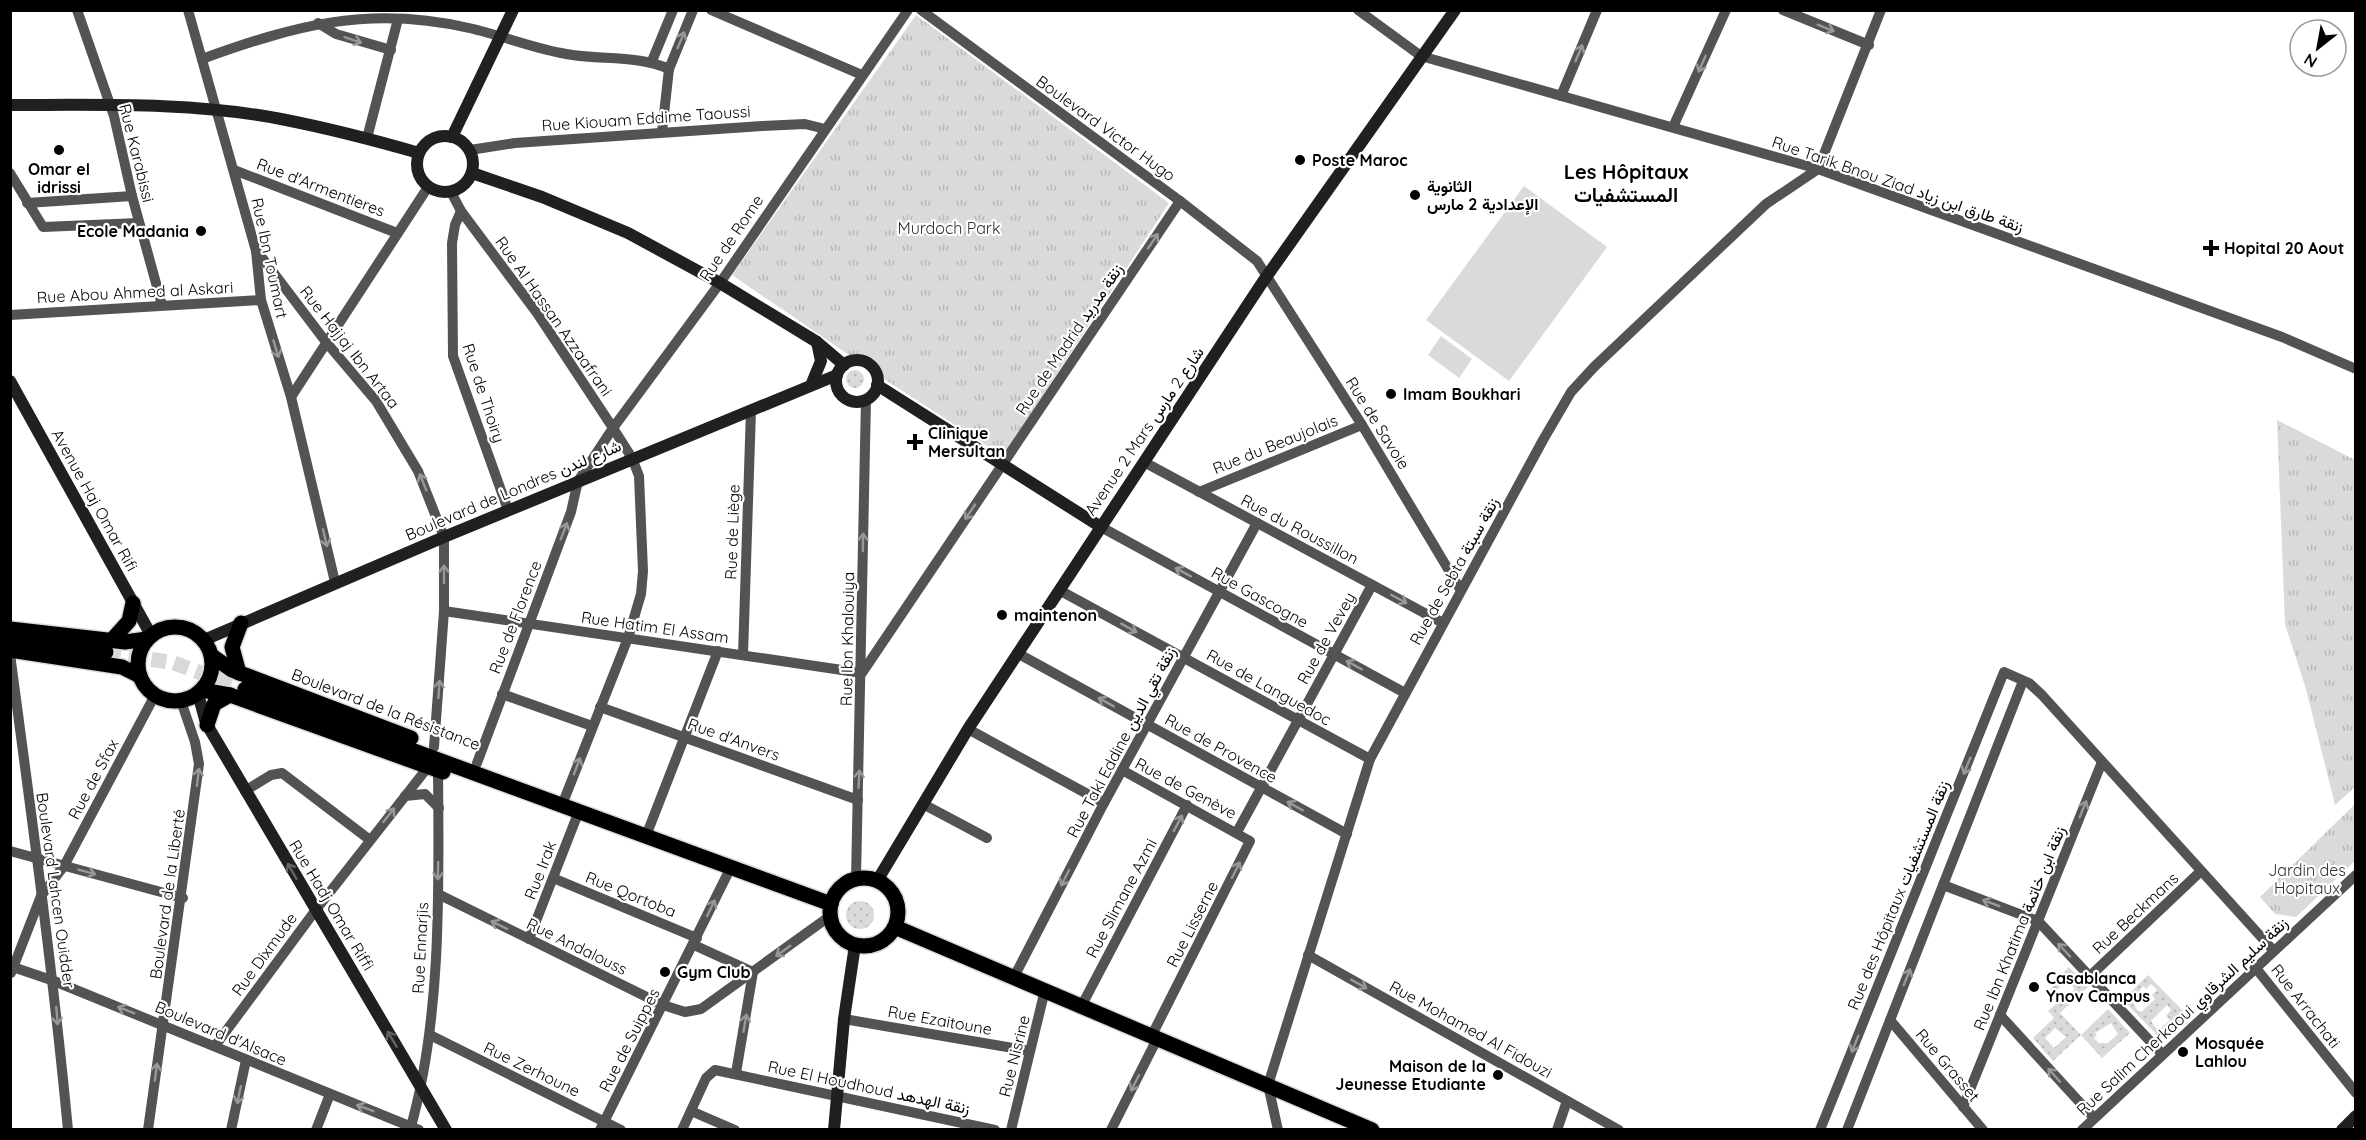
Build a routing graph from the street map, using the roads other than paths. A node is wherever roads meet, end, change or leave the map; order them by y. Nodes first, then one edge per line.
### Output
1 (77, 10) edge
2 (188, 10) edge
3 (513, 10) edge
4 (673, 10) edge
5 (693, 10) edge
6 (711, 10) edge
7 (908, 10) edge
8 (921, 10) edge
9 (1358, 10) edge
10 (1455, 10) edge
11 (1597, 10) edge
12 (1726, 10) edge
13 (1783, 10) edge
14 (1881, 10) edge
15 (398, 19) junction
16 (318, 23) junction
17 (500, 37) junction
18 (1869, 45) junction
19 (391, 50) junction
20 (1422, 56) junction
21 (202, 60) junction
22 (652, 61) junction
23 (669, 69) junction
24 (862, 75) junction
25 (1561, 96) junction
26 (10, 105) edge
27 (110, 105) junction
28 (216, 110) junction
29 (1673, 127) junction
30 (825, 129) junction
31 (662, 132) junction
32 (452, 137) junction
33 (367, 138) junction
34 (470, 150) junction
35 (419, 153) junction
36 (1818, 169) junction
37 (234, 170) junction
38 (10, 173) edge
39 (472, 173) junction
40 (428, 187) junction
41 (451, 192) junction
42 (132, 196) junction
43 (1180, 201) junction
44 (27, 203) junction
45 (461, 211) junction
46 (140, 223) junction
47 (397, 233) junction
48 (256, 251) junction
49 (1268, 274) junction
50 (720, 283) junction
51 (261, 300) junction
52 (162, 305) junction
53 (10, 315) edge
54 (326, 342) junction
55 (817, 342) junction
56 (2355, 369) edge
57 (840, 370) junction
58 (10, 381) edge
59 (812, 383) junction
60 (877, 385) junction
61 (291, 397) junction
62 (866, 399) junction
63 (751, 410) junction
64 (1362, 425) junction
65 (614, 428) junction
66 (632, 458) junction
67 (1144, 462) junction
68 (1003, 464) junction
69 (578, 482) junction
70 (1199, 492) junction
71 (508, 510) junction
72 (1257, 523) junction
73 (1101, 527) junction
74 (444, 537) junction
75 (335, 582) junction
76 (1372, 585) junction
77 (1059, 590) junction
78 (1460, 590) junction
79 (1220, 592) junction
80 (133, 603) junction
81 (444, 611) junction
82 (528, 623) junction
83 (1443, 623) junction
84 (241, 624) junction
85 (10, 628) edge
86 (149, 637) junction
87 (628, 638) junction
88 (10, 639) edge
89 (204, 640) junction
90 (109, 647) junction
91 (718, 651) junction
92 (10, 652) edge
93 (1017, 653) junction
94 (1334, 654) junction
95 (743, 655) junction
96 (212, 656) junction
97 (1183, 658) junction
98 (239, 673) junction
99 (862, 673) junction
100 (140, 676) junction
101 (2023, 681) junction
102 (245, 689) tunnel mouth
103 (200, 692) junction
104 (1405, 693) junction
105 (502, 694) junction
106 (155, 695) junction
107 (230, 695) junction
108 (181, 701) junction
109 (600, 706) junction
110 (1298, 720) junction
111 (1147, 724) junction
112 (207, 725) junction
113 (592, 726) junction
114 (968, 729) junction
115 (1981, 730) junction
116 (684, 737) junction
117 (2000, 738) junction
118 (10, 740) edge
119 (22, 742) junction
120 (434, 747) junction
121 (1370, 759) junction
122 (2102, 762) junction
123 (477, 763) junction
124 (433, 769) junction
125 (1122, 770) junction
126 (1261, 787) junction
127 (245, 791) junction
128 (404, 796) junction
129 (544, 798) junction
130 (858, 800) junction
131 (1104, 803) junction
132 (922, 804) junction
133 (562, 805) junction
134 (1187, 805) junction
135 (439, 808) junction
136 (579, 812) junction
137 (1237, 832) junction
138 (1347, 834) junction
139 (646, 836) junction
140 (987, 838) dead end
141 (370, 840) junction
142 (10, 851) edge
143 (35, 858) junction
144 (64, 866) junction
145 (731, 867) junction
146 (2201, 872) junction
147 (2355, 876) edge
148 (553, 879) junction
149 (856, 879) junction
150 (877, 881) junction
151 (1943, 885) junction
152 (438, 894) junction
153 (41, 896) junction
154 (183, 898) junction
155 (830, 910) junction
156 (315, 911) junction
157 (2038, 921) junction
158 (895, 927) junction
159 (530, 939) junction
160 (696, 941) junction
161 (855, 945) junction
162 (2273, 950) junction
163 (1308, 955) junction
164 (2255, 966) junction
165 (11, 969) edge
166 (753, 972) junction
167 (1014, 977) junction
168 (2090, 977) junction
169 (54, 981) junction
170 (1045, 990) junction
171 (663, 1005) junction
172 (1082, 1005) junction
173 (2000, 1016) junction
174 (844, 1019) junction
175 (1890, 1020) junction
176 (163, 1025) junction
177 (430, 1035) junction
178 (1155, 1036) junction
179 (215, 1046) junction
180 (1030, 1051) junction
181 (2162, 1054) junction
182 (246, 1060) junction
183 (736, 1073) junction
184 (1268, 1085) junction
185 (422, 1089) junction
186 (2355, 1093) edge
187 (330, 1094) junction
188 (837, 1096) junction
189 (1567, 1101) junction
190 (1963, 1107) junction
191 (691, 1111) junction
192 (2355, 1116) edge
193 (2094, 1118) junction
194 (1602, 1125) edge
195 (602, 1126) edge
196 (414, 1128) edge
197 (2082, 1129) edge
198 (68, 1130) edge
199 (148, 1130) edge
200 (231, 1130) edge
201 (316, 1130) edge
202 (446, 1130) edge
203 (621, 1130) edge
204 (682, 1130) edge
205 (735, 1130) edge
206 (834, 1130) edge
207 (995, 1130) edge
208 (1011, 1130) edge
209 (1111, 1130) edge
210 (1278, 1130) edge
211 (1372, 1130) edge
212 (1557, 1130) edge
213 (1619, 1130) edge
214 (1820, 1130) edge
215 (1847, 1130) edge
216 (1983, 1130) edge
217 (2342, 1130) edge

1 - 27 street, Rue Karabissi
2 - 21 street, Rue Ibn Toumart
3 - 17 street
4 - 22 street
23 -> 5 street
6 - 24 street
7 - 24 street, Rue de Rome
8 - 43 street, Boulevard Victor Hugo
9 - 20 street, Rue Tarik Bnou Ziad زنقة طارق ابن زياد
10 - 20 street, Avenue 2 Mars شارع 2 مارس
25 -> 11 street
12 -> 29 street
13 -> 18 street
14 - 18 street
15 - 16 street
15 - 17 street
15 - 19 street
16 -> 19 street
16 - 21 street
17 - 22 street
17 - 32 street
18 - 36 street
19 - 33 street
20 - 25 street, Rue Tarik Bnou Ziad زنقة طارق ابن زياد
20 - 49 street, Avenue 2 Mars شارع 2 مارس
21 - 28 street, Rue Ibn Toumart
22 - 23 street
23 - 31 street
24 - 30 street, Rue de Rome
25 - 29 street, Rue Tarik Bnou Ziad زنقة طارق ابن زياد
26 - 27 street
27 - 28 street
27 - 42 street, Rue Karabissi
28 - 33 street
28 - 37 street, Rue Ibn Toumart
29 - 36 street, Rue Tarik Bnou Ziad زنقة طارق ابن زياد
30 - 31 street, Rue Kiouam Eddime Taoussi
30 - 50 street, Rue de Rome
31 - 34 street, Rue Kiouam Eddime Taoussi
32 - 34 street
32 - 35 street
33 - 35 street
34 - 39 street
35 - 40 street
36 - 56 street, Rue Tarik Bnou Ziad زنقة طارق ابن زياد
36 - 78 street, Rue de Sebta زنقة سبتة
37 - 47 street, Rue d'Armentieres
37 - 48 street, Rue Ibn Toumart
38 - 44 street
39 - 41 street
39 - 50 street
40 - 41 street
40 - 47 street
41 - 45 street, Rue Al Hassan Azzaafrani
42 - 44 street
42 - 46 street, Rue Karabissi
43 - 49 street, Boulevard Victor Hugo
68 -> 43 street, Rue de Madrid زنقة مدريد
44 - 46 street
45 - 65 street, Rue Al Hassan Azzaafrani
45 - 71 street, Rue de Thoiry
46 - 52 street, Rue Karabissi
47 - 54 street
48 - 51 street, Rue Ibn Toumart
48 - 54 street, Rue Hajjaj Ibn Artaa
49 - 64 street, Rue de Savoie
49 - 67 street, Avenue 2 Mars شارع 2 مارس
50 - 55 street
50 - 65 street, Rue de Rome
51 - 52 street, Rue Abou Ahmed al Askari
51 -> 61 street, Rue Ibn Toumart
52 - 53 street, Rue Abou Ahmed al Askari
54 - 61 street
74 -> 54 street, Rue Hajjaj Ibn Artaa
55 - 57 street
55 - 59 street
57 - 59 street, Boulevard de Londres شارع لندن
57 - 60 street
57 - 62 street
58 - 80 street, Avenue Haj Omar Rifi
59 - 63 street, Boulevard de Londres شارع لندن
60 - 62 street
60 - 68 street
61 -> 75 street, Rue Ibn Toumart
99 -> 62 street, Rue Ibn Khalouiya
63 - 66 street, Boulevard de Londres شارع لندن
63 - 95 street, Rue de Liège
64 - 70 street, Rue du Beaujolais
64 - 78 street, Rue de Savoie
65 - 66 street, Rue Al Hassan Azzaafrani
65 - 69 street, Rue de Rome
66 - 69 street, Boulevard de Londres شارع لندن
66 - 87 street, Rue Al Hassan Azzaafrani
67 - 70 street, Rue du Roussillon
67 - 73 street, Avenue 2 Mars شارع 2 مارس
68 - 73 street
68 -> 99 street, Rue de Madrid زنقة مدريد
69 - 71 street, Boulevard de Londres شارع لندن
82 -> 69 street, Rue de Florence
70 - 72 street, Rue du Roussillon
71 - 74 street, Boulevard de Londres شارع لندن
72 - 76 street, Rue du Roussillon
72 - 79 street, Rue Taki Eddine زنقة تقي الدين
73 - 77 street, Avenue 2 Mars شارع 2 مارس
79 -> 73 street, Rue Gascogne
74 - 75 street, Boulevard de Londres شارع لندن
81 -> 74 street, Rue Hajjaj Ibn Artaa
75 - 84 street, Boulevard de Londres شارع لندن
76 -> 83 street, Rue du Roussillon
76 - 94 street, Rue de Vevey
77 - 93 street, Avenue 2 Mars شارع 2 مارس
77 -> 97 street, Rue de Languedoc
78 - 83 street, Rue de Sebta زنقة سبتة
79 - 94 street, Rue Gascogne
79 - 97 street, Rue Taki Eddine زنقة تقي الدين
80 - 86 street, Avenue Haj Omar Rifi
80 - 90 main road
81 - 82 street, Rue Hatim El Assam
120 -> 81 street, Rue Hajjaj Ibn Artaa
82 - 87 street, Rue Hatim El Assam
82 - 105 street, Rue de Florence
83 - 104 street, Rue de Sebta زنقة سبتة
84 - 89 street, Boulevard de Londres شارع لندن
84 - 98 main road
85 - 90 main road
86 - 89 main road
86 - 90 main road
86 - 100 main road
87 - 91 street, Rue Hatim El Assam
87 - 109 street, Rue Al Hassan Azzaafrani
88 - 90 main road
89 - 96 main road
91 - 95 street, Rue Hatim El Assam
91 - 116 street
92 - 100 main road
92 - 119 street, Boulevard Lahcen Ouidder
111 -> 93 street, Rue de Provence
93 - 114 street, Avenue 2 Mars شارع 2 مارس
104 -> 94 street, Rue Gascogne
94 - 110 street, Rue de Vevey
95 - 99 street, Rue Hatim El Assam
96 - 98 main road, Boulevard de la Résistance
96 - 103 main road
97 - 110 street, Rue de Languedoc
97 - 111 street, Rue Taki Eddine زنقة تقي الدين
98 - 120 main road, Boulevard de la Résistance
130 -> 99 street, Rue Ibn Khalouiya
100 - 106 main road
101 - 115 street, Rue des Hôpitaux زنقة المستشفيات
101 - 117 street
101 - 122 street
102 - 129 main road
103 - 107 main road, Boulevard de la Résistance
103 - 108 main road
103 - 112 street, Rue Hadj Omar Riffi
104 - 121 street, Rue de Sebta زنقة سبتة
105 - 113 street
105 - 123 street, Rue de Florence
106 - 108 main road
106 - 144 street, Rue de Sfax
107 - 112 main road
107 - 124 main road, Boulevard de la Résistance
154 -> 108 street, Boulevard de la Liberté
109 - 113 street, Rue Al Hassan Azzaafrani
109 - 116 street, Rue d'Anvers
110 - 121 street, Rue de Languedoc
110 - 126 street, Rue de Vevey
111 - 125 street, Rue Taki Eddine زنقة تقي الدين
111 - 126 street, Rue de Provence
112 - 127 street, Rue Hadj Omar Riffi
133 -> 113 street, Rue Al Hassan Azzaafrani
114 - 131 street
114 - 132 street, Avenue 2 Mars شارع 2 مارس
115 - 117 street
115 -> 214 street, Rue des Hôpitaux زنقة المستشفيات
116 - 130 street, Rue d'Anvers
116 - 139 street
117 - 151 street
118 - 119 street
119 - 143 street, Boulevard Lahcen Ouidder
120 - 123 main road, Boulevard de la Résistance
121 - 138 street, Rue de Sebta زنقة سبتة
122 - 146 street
157 -> 122 street, Rue Ibn Khatima زنقة ابن خاتمة
123 - 129 main road, Boulevard de la Résistance
124 - 128 street, Rue Dixmude
124 - 129 main road, Boulevard de la Résistance
124 - 135 street, Rue Ennarjis
125 - 131 street, Rue Taki Eddine زنقة تقي الدين
125 - 134 street, Rue de Genève
126 - 137 street, Rue de Vevey
138 -> 126 street, Rue de Provence
127 - 141 street
156 -> 127 street, Rue Hadj Omar Riffi
128 - 135 street
141 -> 128 street, Rue Dixmude
129 - 133 main road, Boulevard de la Résistance
130 - 149 street, Rue Ibn Khalouiya
131 -> 167 street, Rue Taki Eddine زنقة تقي الدين
132 - 140 street
132 - 150 street, Avenue 2 Mars شارع 2 مارس
133 - 136 main road, Boulevard de la Résistance
134 - 137 street, Rue de Genève
172 -> 134 street, Rue Slimane Azmi
135 -> 152 street, Rue Ennarjis
136 - 139 main road, Boulevard de la Résistance
136 - 148 street, Rue Irak
178 -> 137 street, Rue Lisserne
138 - 163 street, Rue de Sebta زنقة سبتة
139 - 145 main road, Boulevard de la Résistance
141 - 156 street, Rue Dixmude
142 - 143 street
143 - 144 street
143 - 153 street, Boulevard Lahcen Ouidder
144 - 153 street, Rue de Sfax
144 -> 154 street
145 - 155 main road, Boulevard de la Résistance
160 -> 145 street, Rue de Suippes
146 - 162 street
146 - 168 street, Rue Beckmans
147 - 162 street, Rue Salim Cherkaoui زنقة سليم الشرقاوي
148 - 159 street, Rue Irak
148 - 160 street, Rue Qortoba
149 - 150 main road
149 - 155 main road
150 - 158 main road
157 -> 151 street
175 -> 151 street
159 -> 152 street, Rue Andalouss
152 - 177 street, Rue Ennarjis
153 - 165 street, Rue de Sfax
153 - 169 street, Boulevard Lahcen Ouidder
154 - 176 street, Boulevard de la Liberté
155 - 161 main road
155 -> 166 street
156 - 179 street, Rue Dixmude
185 -> 156 street, Rue Hadj Omar Riffi
168 -> 157 street
157 - 173 street, Rue Ibn Khatima زنقة ابن خاتمة
158 - 161 main road
158 - 167 main road
159 - 171 street, Rue Andalouss
160 - 166 street, Rue Qortoba
160 - 171 street, Rue de Suippes
161 - 174 street
162 - 164 street, Rue Salim Cherkaoui زنقة سليم الشرقاوي
163 - 184 street, Rue de Sebta زنقة سبتة
163 -> 189 street, Rue Mohamed Al Fidouzi
164 - 181 street, Rue Salim Cherkaoui زنقة سليم الشرقاوي
164 - 186 street, Rue Arrachati
165 - 169 street, Boulevard d'Alsace
166 - 171 street, Rue Andalouss
183 -> 166 street
167 - 170 main road
168 - 181 street
176 -> 169 street, Boulevard d'Alsace
169 -> 198 street, Boulevard Lahcen Ouidder
170 - 172 main road
170 - 180 street, Rue Nisrine
171 - 195 street, Rue de Suippes
172 - 178 main road
173 - 190 street, Rue Ibn Khatima زنقة ابن خاتمة
193 -> 173 street
174 - 180 street, Rue Ezaitoune
174 - 188 street
175 - 190 street, Rue Grasset
175 - 215 street
176 - 179 street, Boulevard d'Alsace
199 -> 176 street, Boulevard de la Liberté
177 - 185 street, Rue Ennarjis
177 - 195 street, Rue Zerhoune
178 - 184 main road
178 -> 209 street
179 - 182 street, Boulevard d'Alsace
180 - 208 street, Rue Nisrine
181 - 193 street, Rue Salim Cherkaoui زنقة سليم الشرقاوي
182 - 187 street, Boulevard d'Alsace
182 -> 200 street
183 - 188 street, Rue El Houdhoud زنقة الهدهد
183 - 191 street, Rue El Houdhoud زنقة الهدهد
184 - 210 street
184 - 211 main road
185 - 196 street, Rue Ennarjis
185 - 202 street, Rue Hadj Omar Riffi
196 -> 187 street, Boulevard d'Alsace
187 - 201 street
188 - 206 street
188 - 207 street, Rue El Houdhoud زنقة الهدهد
189 - 194 street, Rue Mohamed Al Fidouzi
189 - 212 street
190 - 216 street, Rue Grasset
191 - 204 street
191 - 205 street
192 - 217 street
193 - 197 street, Rue Salim Cherkaoui زنقة سليم الشرقاوي
194 - 213 street, Rue Mohamed Al Fidouzi
195 - 203 street, Rue Zerhoune

